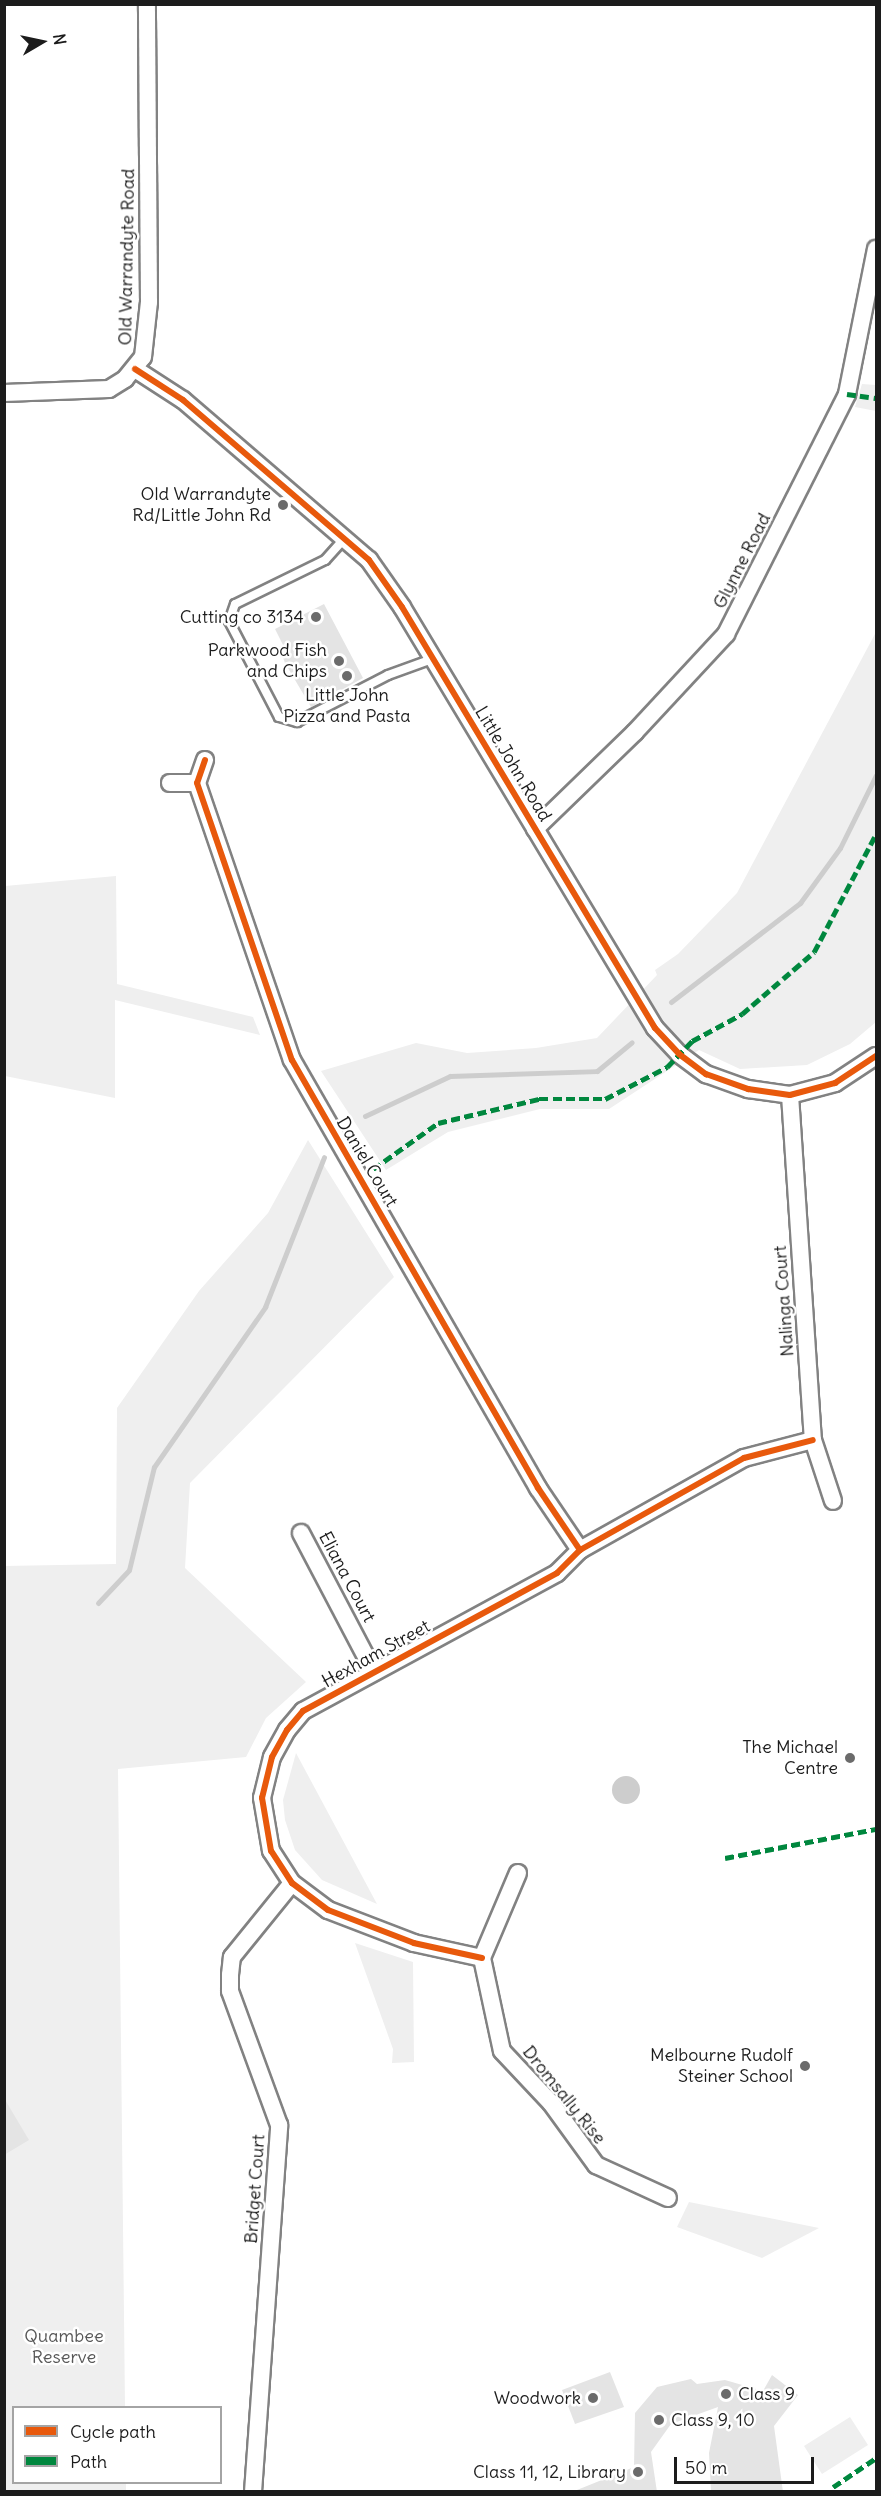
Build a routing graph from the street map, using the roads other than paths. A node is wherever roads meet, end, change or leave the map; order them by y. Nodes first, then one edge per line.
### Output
1 (147, 4) edge
2 (876, 249) edge
3 (135, 369) junction
4 (4, 393) edge
5 (344, 539) junction
6 (432, 659) junction
7 (205, 760) dead end
8 (170, 783) dead end
9 (197, 783) junction
10 (535, 829) junction
11 (876, 1056) edge
12 (790, 1095) junction
13 (813, 1440) junction
14 (833, 1501) dead end
15 (301, 1533) dead end
16 (580, 1551) junction
17 (374, 1672) junction
18 (518, 1873) dead end
19 (292, 1883) junction
20 (482, 1958) junction
21 (668, 2198) dead end
22 (253, 2492) edge

1 - 3 street, Old Warrandyte Road
2 - 10 street, Glynne Road
3 - 4 street, Old Warrandyte Road
3 - 5 street, Little John Road
5 - 6 street, Little John Road
5 - 6 lane
6 - 10 street, Little John Road
7 - 9 street
8 - 9 street
9 - 16 street, Daniel Court
10 - 12 street, Little John Road
11 - 12 street, Little John Road
12 - 13 street, Nalinga Court
13 - 14 street, Nalinga Court
13 - 16 street, Hexham Street
15 - 17 street, Eliana Court
16 - 17 street, Hexham Street
17 - 19 street, Hexham Street
18 - 20 street
19 - 20 street, Hexham Street
19 - 22 street, Bridget Court
20 - 21 street, Dromsally Rise

